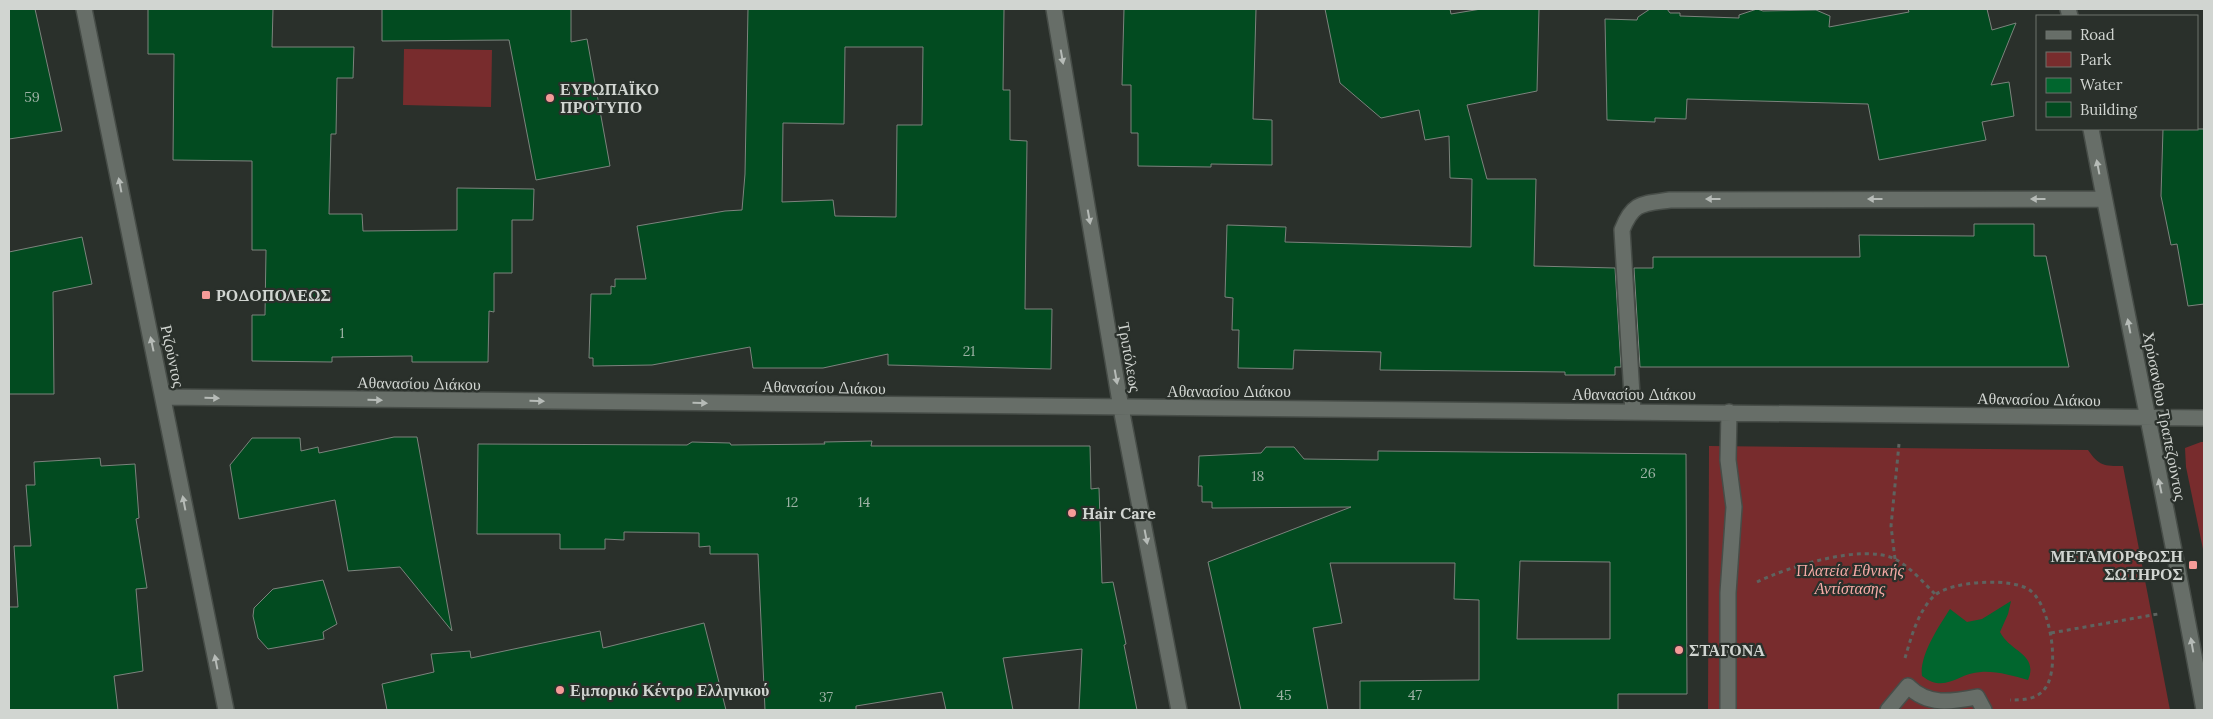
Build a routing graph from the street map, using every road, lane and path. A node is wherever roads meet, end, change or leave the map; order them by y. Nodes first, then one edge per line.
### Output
1 (84, 9) edge
2 (1054, 9) edge
3 (2091, 130) edge
4 (2104, 199) junction
5 (163, 397) junction
6 (1121, 408) junction
7 (1633, 412) junction
8 (1729, 412) junction
9 (1906, 414) junction
10 (2146, 418) junction
11 (2204, 418) edge
12 (1895, 559) junction
13 (1728, 593) junction
14 (1935, 594) junction
15 (2186, 609) junction
16 (2051, 633) junction
17 (1908, 686) junction
18 (1977, 696) junction
19 (226, 710) edge
20 (1179, 710) edge
21 (1728, 710) edge
22 (1888, 710) edge
23 (1984, 710) edge
24 (2204, 710) edge

5 -> 1 street, Ριζούντος
2 -> 6 street, Τριπόλεως
4 -> 3 street, Χρύσανθου Τραπεζούντος
4 -> 7 street
10 -> 4 street, Χρύσανθου Τραπεζούντος
5 -> 6 street, Αθανασίου Διάκου
19 -> 5 street, Ριζούντος
6 - 7 street, Αθανασίου Διάκου
6 -> 20 street, Τριπόλεως
7 - 8 street, Αθανασίου Διάκου
8 - 9 street, Αθανασίου Διάκου
8 - 13 street
9 - 10 street, Αθανασίου Διάκου
9 - 12 path
10 - 11 street, Αθανασίου Διάκου
15 -> 10 street, Χρύσανθου Τραπεζούντος
12 - 13 path
12 - 14 path
13 - 21 street
14 - 16 path
14 - 17 path
15 - 16 path
24 -> 15 street, Χρύσανθου Τραπεζούντος
16 - 18 path
17 - 18 street
17 - 22 street
18 - 23 street

